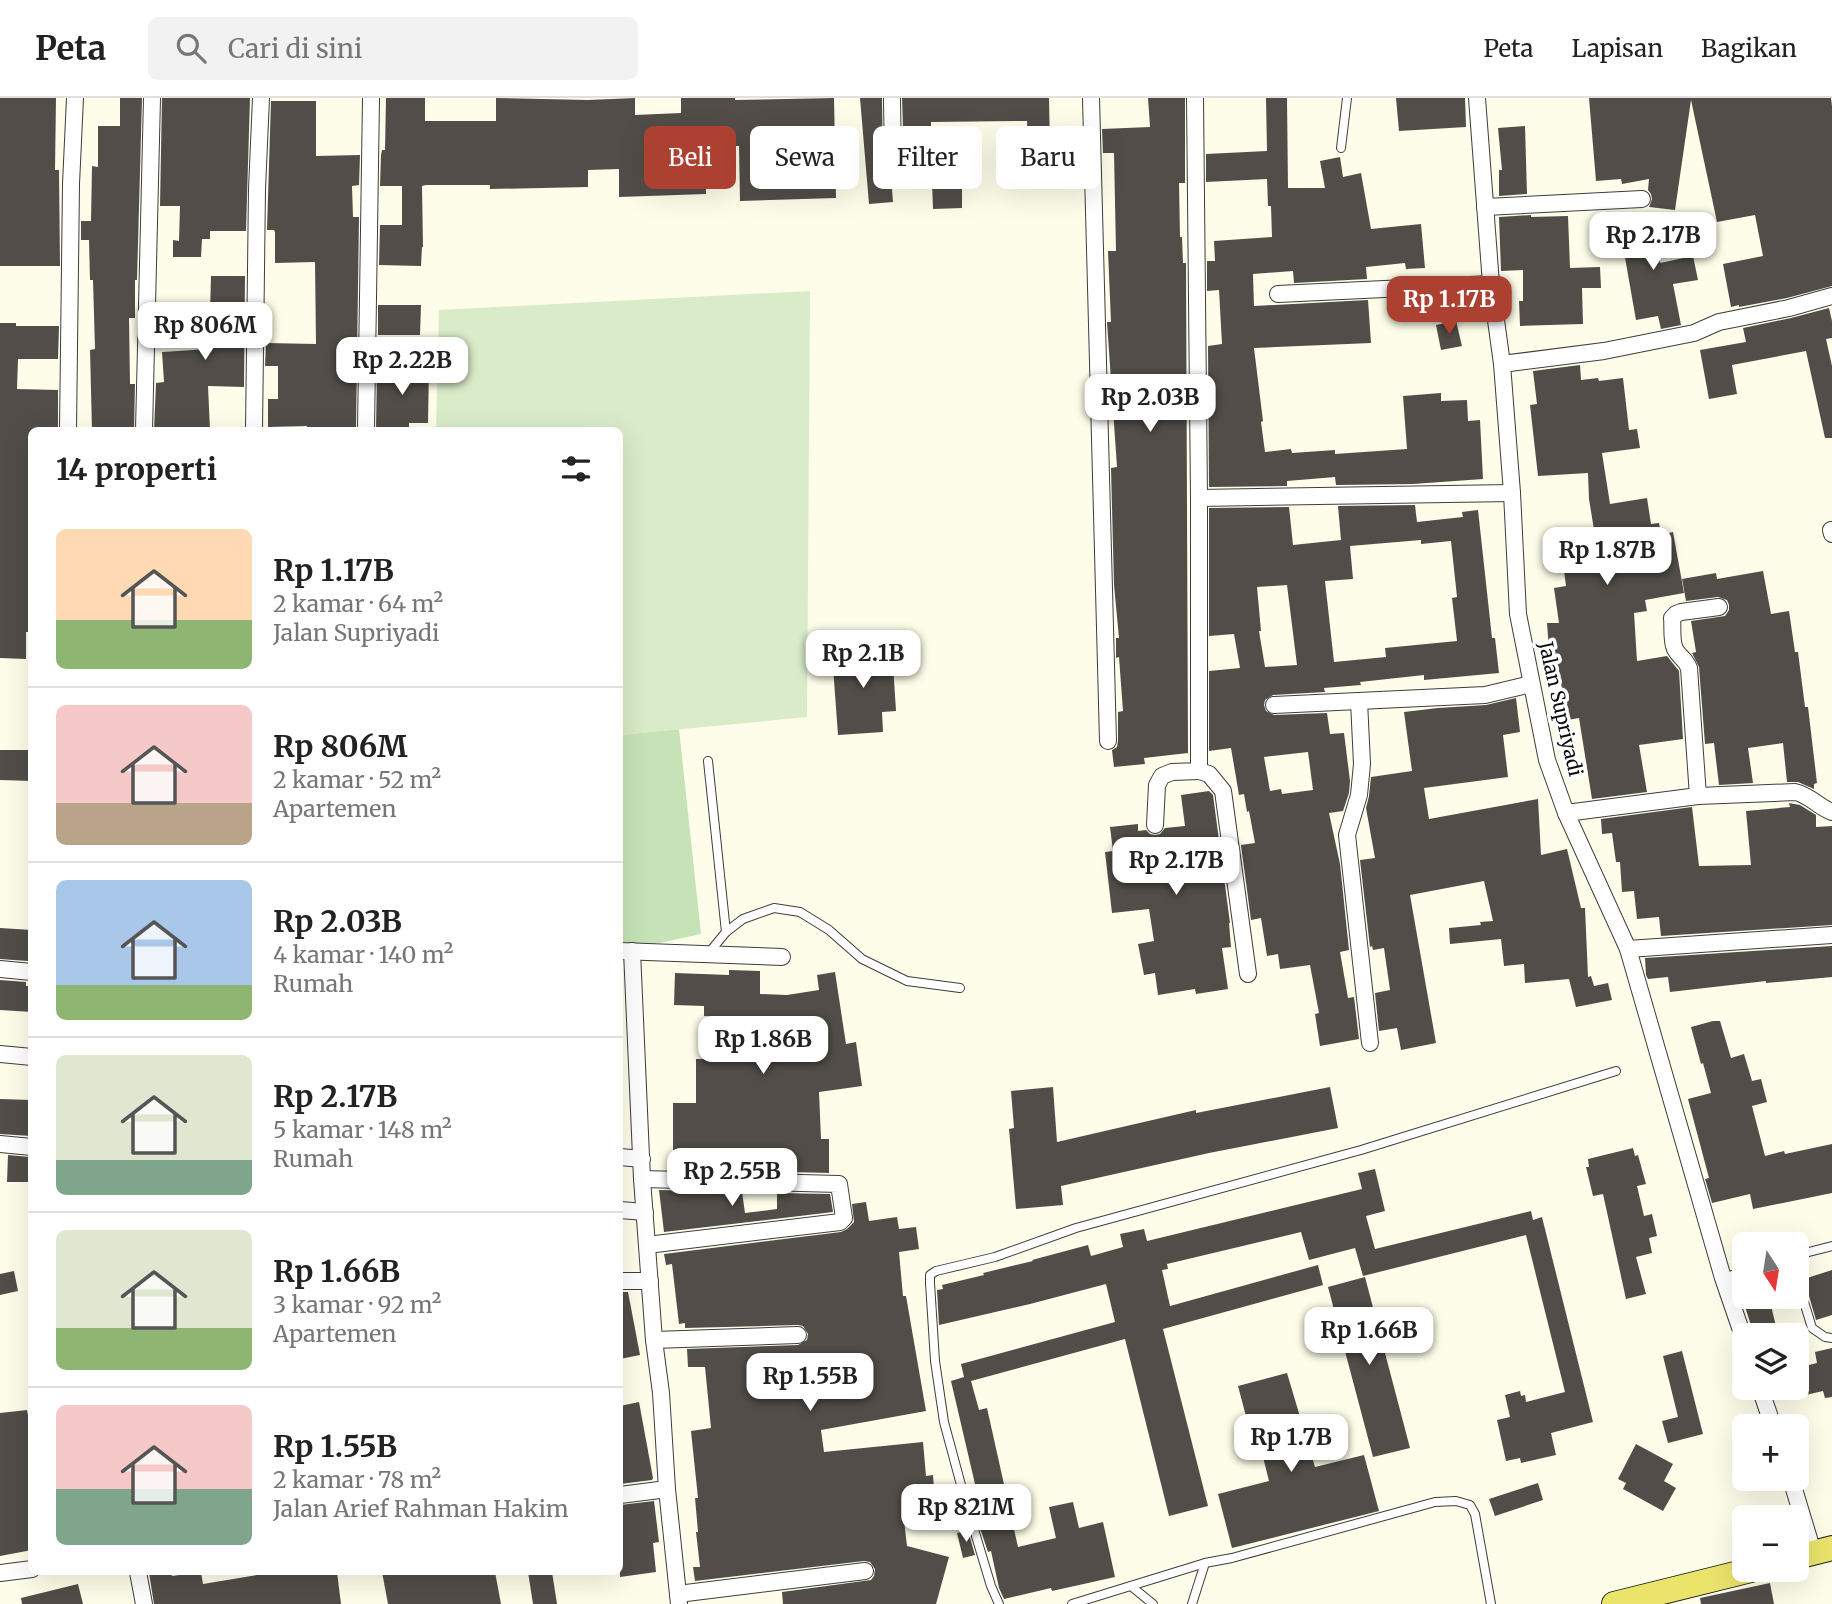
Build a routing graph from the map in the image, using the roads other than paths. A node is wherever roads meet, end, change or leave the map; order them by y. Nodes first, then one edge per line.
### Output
1 (75, 98) edge
2 (152, 98) edge
3 (261, 98) edge
4 (371, 98) edge
5 (892, 98) edge
6 (1091, 98) edge
7 (1195, 98) edge
8 (1347, 98) edge
9 (1477, 98) edge
10 (892, 126) edge
11 (1342, 148) dead end
12 (1642, 199) dead end
13 (1485, 207) junction
14 (1491, 284) junction
15 (1278, 294) dead end
16 (1832, 296) edge
17 (1502, 364) junction
18 (68, 427) edge
19 (144, 427) edge
20 (254, 427) edge
21 (366, 427) edge
22 (1512, 493) junction
23 (1199, 498) junction
24 (1718, 607) dead end
25 (1531, 684) junction
26 (1359, 701) junction
27 (1273, 705) dead end
28 (1108, 741) dead end
29 (708, 761) dead end
30 (1199, 771) junction
31 (1698, 796) junction
32 (1832, 812) edge
33 (1566, 813) junction
34 (1155, 825) dead end
35 (726, 932) junction
36 (1832, 935) edge
37 (1628, 948) junction
38 (626, 951) edge
39 (708, 954) junction
40 (782, 957) dead end
41 (0, 969) edge
42 (28, 972) edge
43 (1248, 974) dead end
44 (960, 988) dead end
45 (1370, 1043) dead end
46 (0, 1054) edge
47 (28, 1057) edge
48 (1616, 1071) dead end
49 (0, 1144) edge
50 (28, 1147) edge
51 (623, 1157) edge
52 (642, 1159) junction
53 (643, 1184) junction
54 (623, 1209) edge
55 (645, 1212) junction
56 (647, 1245) junction
57 (1832, 1246) edge
58 (1810, 1252) edge
59 (1732, 1275) edge
60 (1723, 1278) junction
61 (623, 1281) edge
62 (650, 1281) junction
63 (1806, 1309) edge
64 (1738, 1323) edge
65 (799, 1335) dead end
66 (1832, 1338) edge
67 (654, 1340) junction
68 (667, 1489) junction
69 (1795, 1491) edge
70 (623, 1495) edge
71 (1814, 1552) edge
72 (1205, 1563) junction
73 (28, 1570) edge
74 (865, 1571) dead end
75 (0, 1573) edge
76 (139, 1575) edge
77 (1732, 1575) edge
78 (1131, 1586) junction
79 (679, 1599) edge
80 (1620, 1603) edge
81 (144, 1604) edge
82 (999, 1604) edge
83 (1072, 1604) edge
84 (1153, 1604) edge
85 (1192, 1604) edge
86 (1491, 1604) edge

1 - 18 street
2 - 19 street
3 - 20 street
4 - 21 street
5 - 10 street
6 - 28 street
7 - 23 street
8 - 11 lane
9 - 13 street, Jalan Supriyadi
12 - 13 street
13 - 14 street, Jalan Supriyadi
14 - 15 street
14 - 17 street, Jalan Supriyadi
16 - 17 street
17 - 22 street, Jalan Supriyadi
22 - 23 street
22 - 25 street, Jalan Supriyadi
23 - 30 street
24 - 31 street
25 - 26 street
25 - 33 street, Jalan Supriyadi
26 - 27 street
26 - 45 street
29 - 35 lane
30 - 34 street
30 - 43 street
31 - 32 street
31 - 33 street
33 - 37 street, Jalan Supriyadi
35 - 39 lane
35 - 44 lane
36 - 37 street
37 - 60 street, Jalan Supriyadi
38 - 39 street
38 - 52 street
39 - 40 street
41 - 42 street
46 - 47 street
48 - 82 lane
49 - 50 street
51 - 52 street
52 - 53 street
53 - 55 street
53 - 56 street
54 - 55 street
55 - 56 street
56 - 62 street
57 - 58 lane
59 - 60 lane
60 - 64 street, Jalan Supriyadi
61 - 62 street
62 - 67 street
63 - 66 lane
65 - 67 street
67 - 68 street
68 - 70 street
68 - 79 street
69 - 71 street
72 - 78 lane
72 - 85 lane
72 - 86 lane
73 - 75 street
74 - 79 street
76 - 81 street
77 - 80 main road
78 - 83 lane
78 - 84 lane

